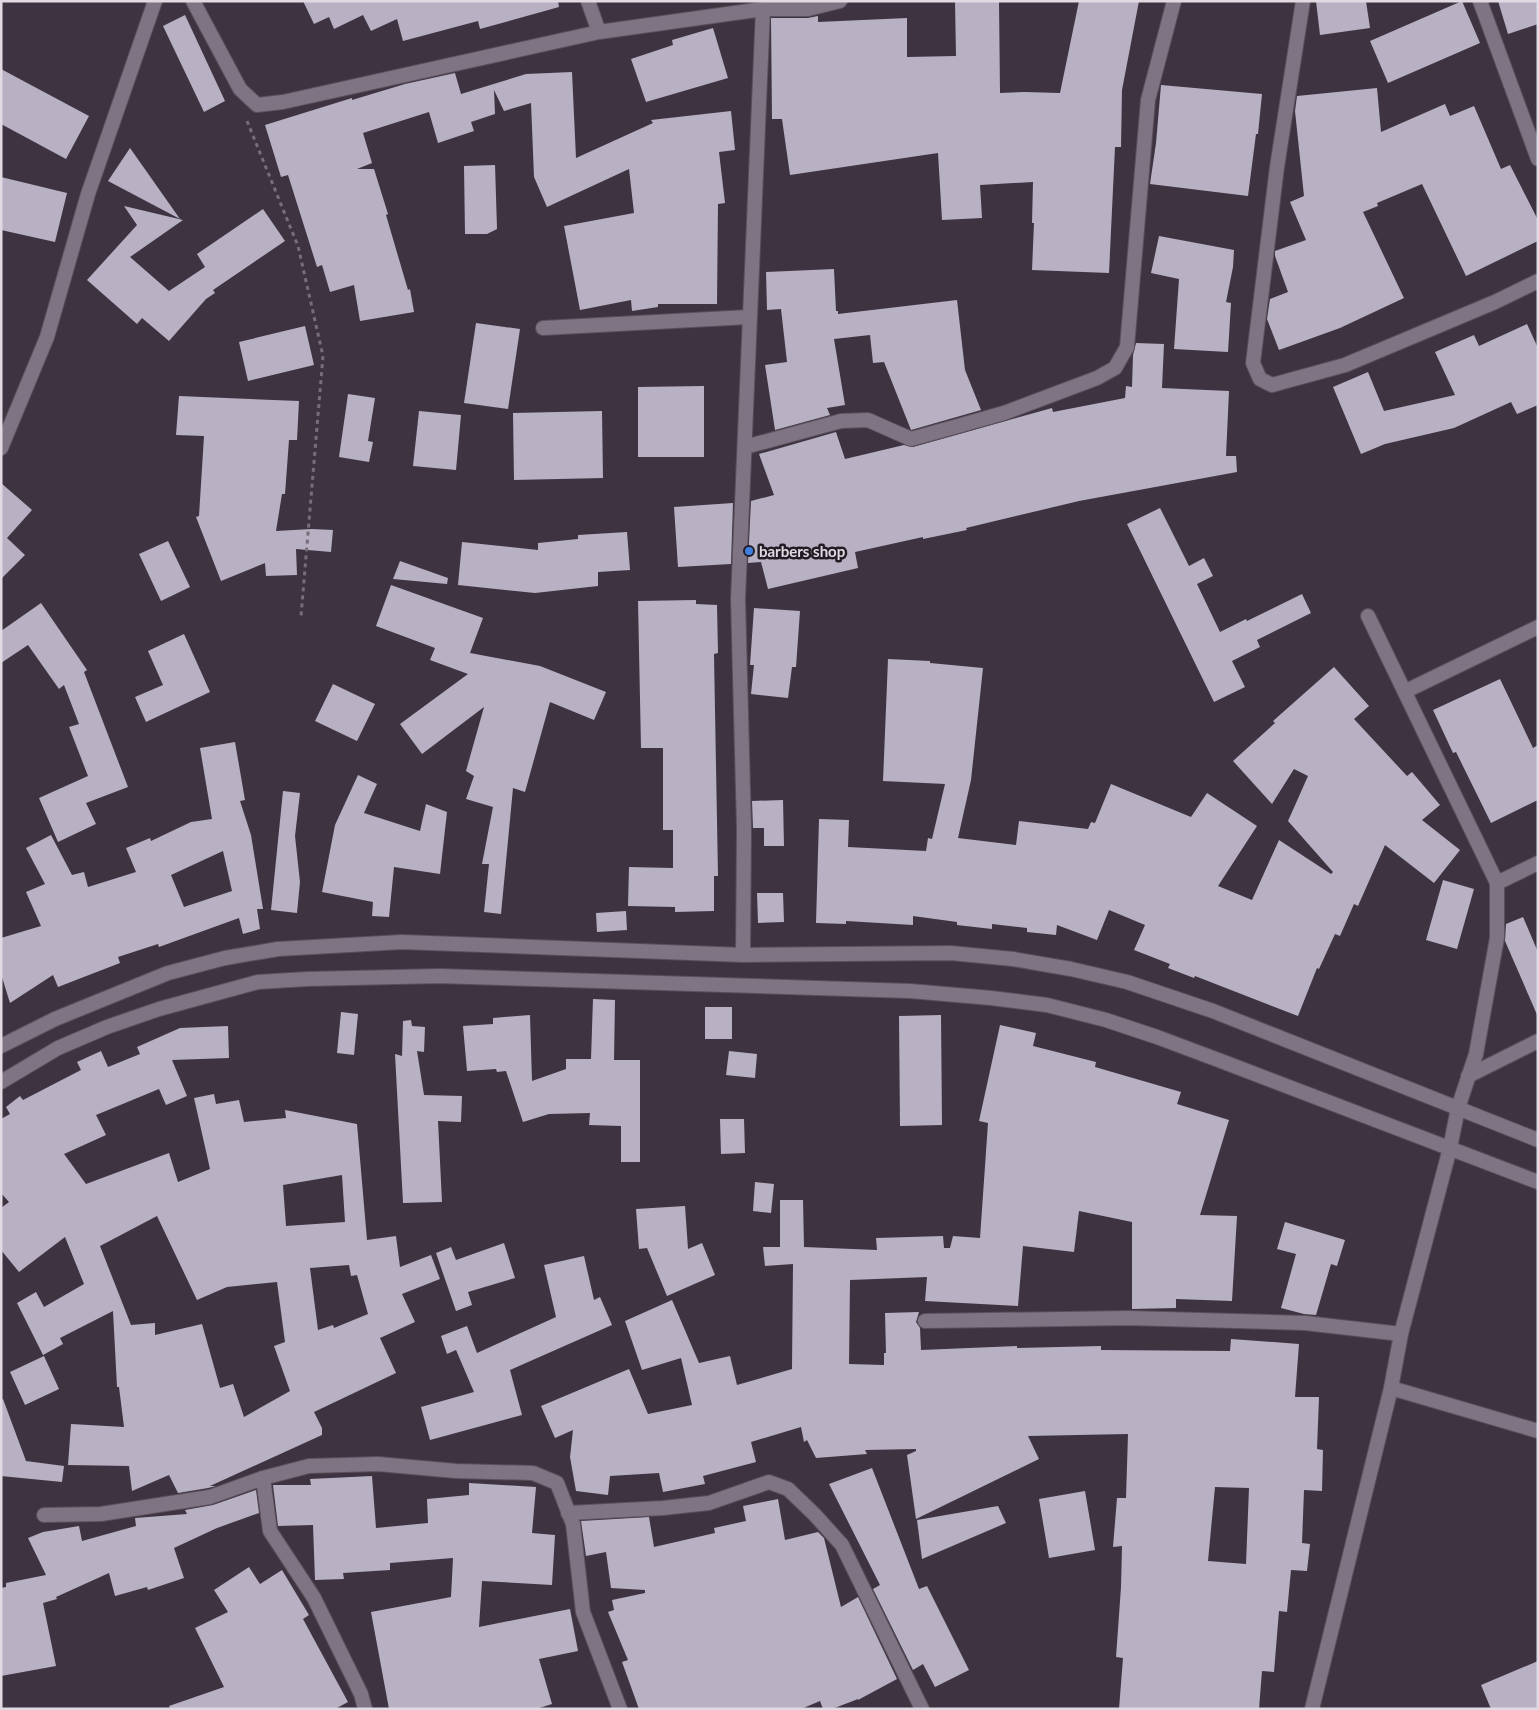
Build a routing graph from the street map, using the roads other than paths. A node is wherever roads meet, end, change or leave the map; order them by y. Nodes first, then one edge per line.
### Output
1 (155, 1) edge
2 (193, 1) edge
3 (588, 1) edge
4 (840, 1) edge
5 (1174, 1) edge
6 (1302, 1) edge
7 (1480, 1) edge
8 (763, 8) junction
9 (599, 32) junction
10 (1538, 159) edge
11 (1538, 281) edge
12 (749, 317) junction
13 (543, 328) dead end
14 (745, 447) junction
15 (1, 448) edge
16 (1368, 616) dead end
17 (1538, 627) edge
18 (1406, 691) junction
19 (1538, 863) edge
20 (1497, 882) junction
21 (743, 955) junction
22 (1538, 1042) edge
23 (1, 1046) edge
24 (1468, 1076) junction
25 (1, 1082) edge
26 (1458, 1108) junction
27 (1538, 1140) edge
28 (1450, 1148) junction
29 (1538, 1182) edge
30 (926, 1321) dead end
31 (1401, 1334) junction
32 (1391, 1388) junction
33 (1538, 1431) edge
34 (263, 1478) junction
35 (568, 1513) junction
36 (44, 1515) dead end
37 (365, 1709) edge
38 (620, 1709) edge
39 (922, 1709) edge
40 (1312, 1709) edge

1 - 15 street
2 - 9 street
3 - 9 street
4 - 8 street
5 - 14 street
6 - 11 street
7 - 10 street
8 - 9 street
8 - 12 street
12 - 13 street
12 - 14 street
14 - 21 street
16 - 18 street
17 - 18 street
18 - 20 street
19 - 20 street
20 - 24 street
21 - 23 street
21 - 26 street
22 - 24 street
24 - 26 street
25 - 28 street
26 - 27 street
26 - 28 street
28 - 29 street
28 - 31 street
30 - 31 street
31 - 32 street
32 - 33 street
32 - 40 street
34 - 35 street
34 - 36 street
34 - 37 street
35 - 38 street
35 - 39 street

